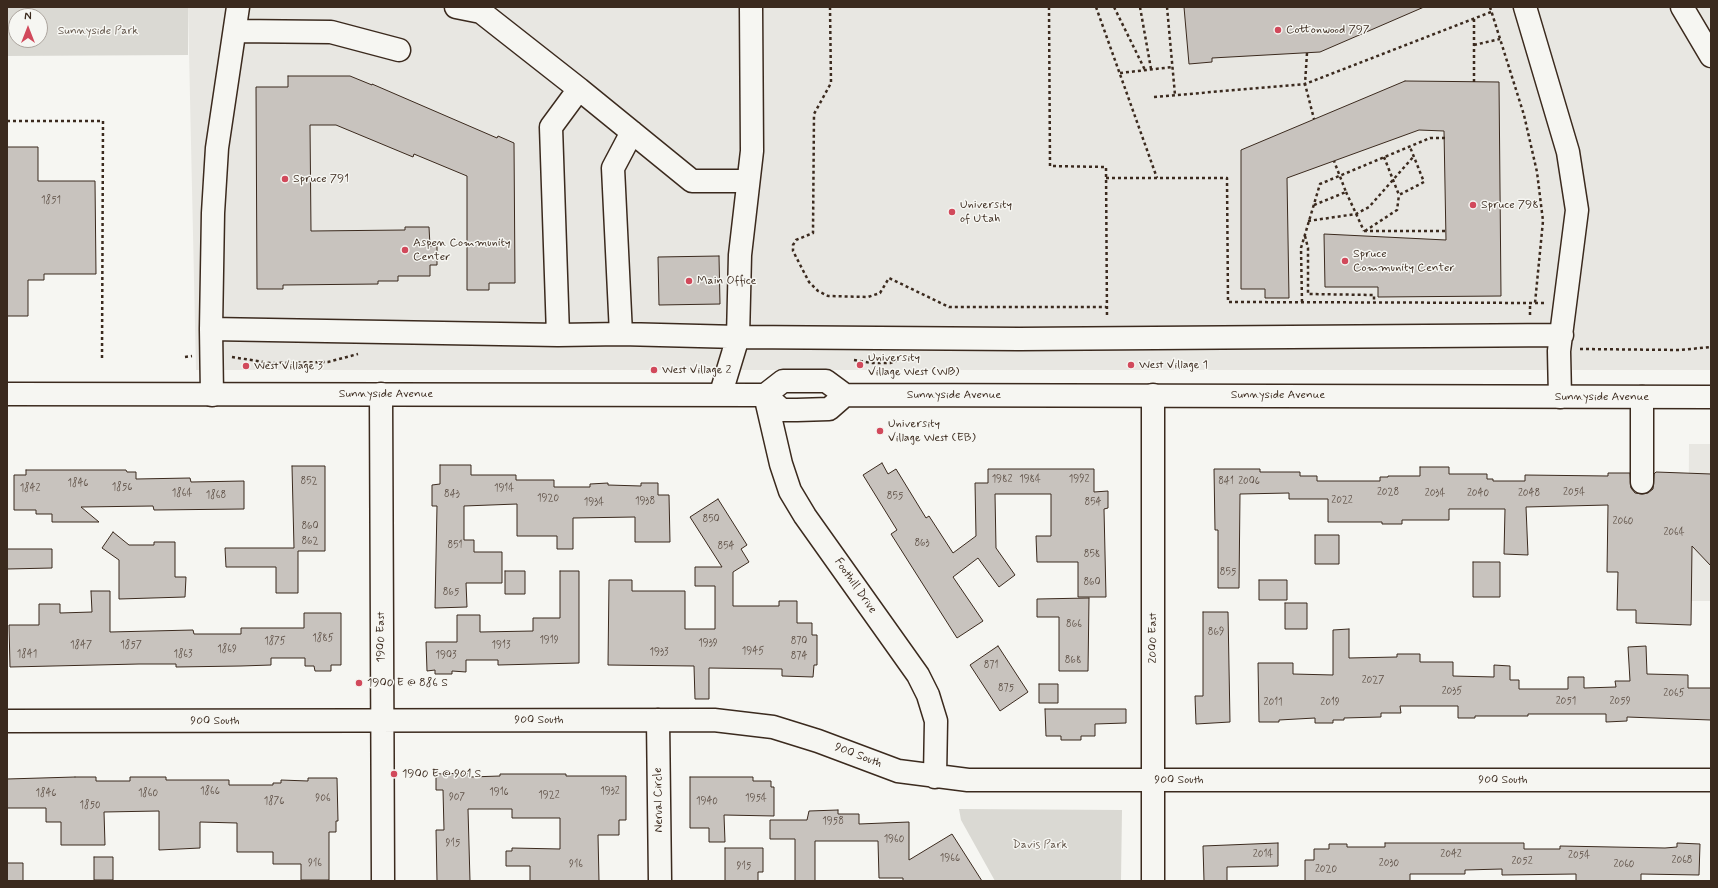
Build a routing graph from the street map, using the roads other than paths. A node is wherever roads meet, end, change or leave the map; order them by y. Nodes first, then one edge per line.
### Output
1 (238, 7) edge
2 (456, 7) edge
3 (751, 7) edge
4 (1525, 7) edge
5 (1682, 7) edge
6 (236, 31) junction
7 (398, 50) dead end
8 (1711, 56) edge
9 (579, 89) junction
10 (632, 132) junction
11 (748, 181) junction
12 (211, 330) junction
13 (621, 334) junction
14 (558, 335) junction
15 (738, 337) junction
16 (1568, 342) junction
17 (721, 393) junction
18 (7, 394) edge
19 (212, 394) junction
20 (381, 394) junction
21 (765, 394) junction
22 (845, 395) junction
23 (1153, 395) junction
24 (1560, 397) junction
25 (1642, 397) junction
26 (1711, 397) edge
27 (1642, 482) dead end
28 (658, 720) junction
29 (7, 721) edge
30 (382, 721) junction
31 (934, 777) junction
32 (1153, 780) junction
33 (1711, 780) edge
34 (382, 881) edge
35 (660, 881) edge
36 (1153, 881) edge

1 - 6 street
2 - 9 street
3 - 11 street
4 - 16 street
5 - 8 street
6 - 7 street
6 - 12 street
9 - 10 street
9 - 14 street
10 - 11 street
10 - 13 street
11 - 15 street
12 - 14 street
12 - 19 street
13 - 14 street
13 - 15 street
15 - 16 street
15 - 17 street
16 - 24 street
17 - 20 street, Sunnyside Avenue
17 - 21 street, Sunnyside Avenue
18 - 19 street, Sunnyside Avenue
19 - 20 street, Sunnyside Avenue
20 - 30 street, 1900 East
21 - 22 street
21 - 22 street
21 - 31 street, Foothill Drive
22 - 23 street, Sunnyside Avenue
23 - 24 street, Sunnyside Avenue
23 - 32 street, 2000 East
24 - 25 street, Sunnyside Avenue
25 - 26 street, Sunnyside Avenue
25 - 27 street
28 - 30 street, 900 South
28 - 31 street, 900 South
28 - 35 street, Nerual Circle
29 - 30 street, 900 South
30 - 34 street, 1900 East
31 - 32 street, 900 South
32 - 33 street, 900 South
32 - 36 street, 2000 East

